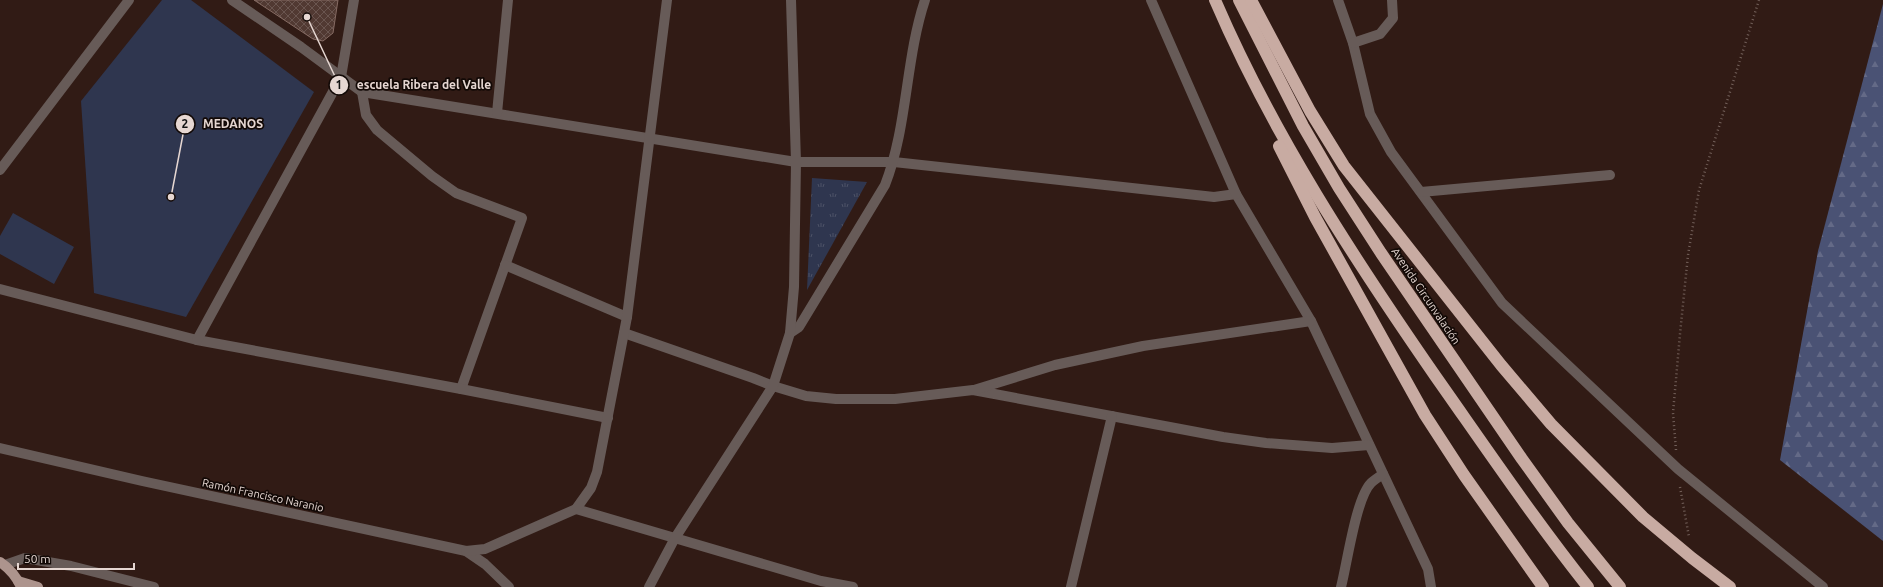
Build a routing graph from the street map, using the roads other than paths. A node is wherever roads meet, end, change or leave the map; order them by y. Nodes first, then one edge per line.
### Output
1 (129, 0) edge
2 (232, 0) edge
3 (354, 0) edge
4 (508, 0) edge
5 (667, 0) edge
6 (791, 0) edge
7 (925, 0) edge
8 (1151, 0) edge
9 (1215, 0) edge
10 (1239, 0) edge
11 (1251, 0) edge
12 (1338, 0) edge
13 (1392, 0) edge
14 (1229, 32) junction
15 (1353, 43) junction
16 (341, 77) junction
17 (362, 92) junction
18 (497, 113) junction
19 (648, 140) junction
20 (796, 162) junction
21 (894, 162) junction
22 (0, 170) edge
23 (1610, 174) dead end
24 (1421, 192) junction
25 (1236, 194) junction
26 (505, 265) junction
27 (0, 289) edge
28 (627, 317) junction
29 (1311, 321) junction
30 (624, 333) junction
31 (790, 333) junction
32 (197, 340) junction
33 (773, 386) junction
34 (461, 389) junction
35 (973, 390) junction
36 (1112, 416) junction
37 (608, 418) junction
38 (1369, 445) junction
39 (0, 448) edge
40 (1383, 474) junction
41 (576, 509) junction
42 (675, 538) junction
43 (466, 551) junction
44 (2, 564) edge
45 (20, 584) edge
46 (38, 587) edge
47 (154, 587) edge
48 (509, 587) edge
49 (649, 587) edge
50 (853, 587) edge
51 (1071, 587) edge
52 (1341, 587) edge
53 (1431, 587) edge
54 (1543, 587) edge
55 (1588, 587) edge
56 (1620, 587) edge
57 (1730, 587) edge
58 (1823, 587) edge

1 - 22 street
2 - 16 street
3 - 16 street
4 - 18 street
5 - 19 street
6 - 20 street
7 - 21 street
8 - 25 street
9 - 14 highway
10 - 56 highway, Avenida Circunvalación
11 - 57 highway
12 - 15 street
13 - 15 street
14 - 54 highway
14 - 55 highway
15 - 24 street
16 - 17 street
16 - 32 street
17 - 18 street
17 - 26 street
18 - 19 street
19 - 20 street
19 - 28 street
20 - 21 street
20 - 31 street
21 - 25 street
21 - 31 street
23 - 24 street
24 - 58 street
25 - 29 street
26 - 28 street
26 - 34 street
27 - 32 street
28 - 30 street
29 - 35 street
29 - 38 street
30 - 33 street
30 - 37 street
31 - 33 street
32 - 34 street
33 - 35 street
33 - 42 street
34 - 37 street
35 - 36 street
36 - 38 street
36 - 51 street
37 - 41 street
38 - 40 street
39 - 43 street, Ramón Francisco Naranio
40 - 52 street
40 - 53 street
41 - 42 street
41 - 43 street
42 - 49 street
42 - 50 street
43 - 48 street, Ramón Francisco Naranio
44 - 45 main road
44 - 47 street
45 - 46 main road

